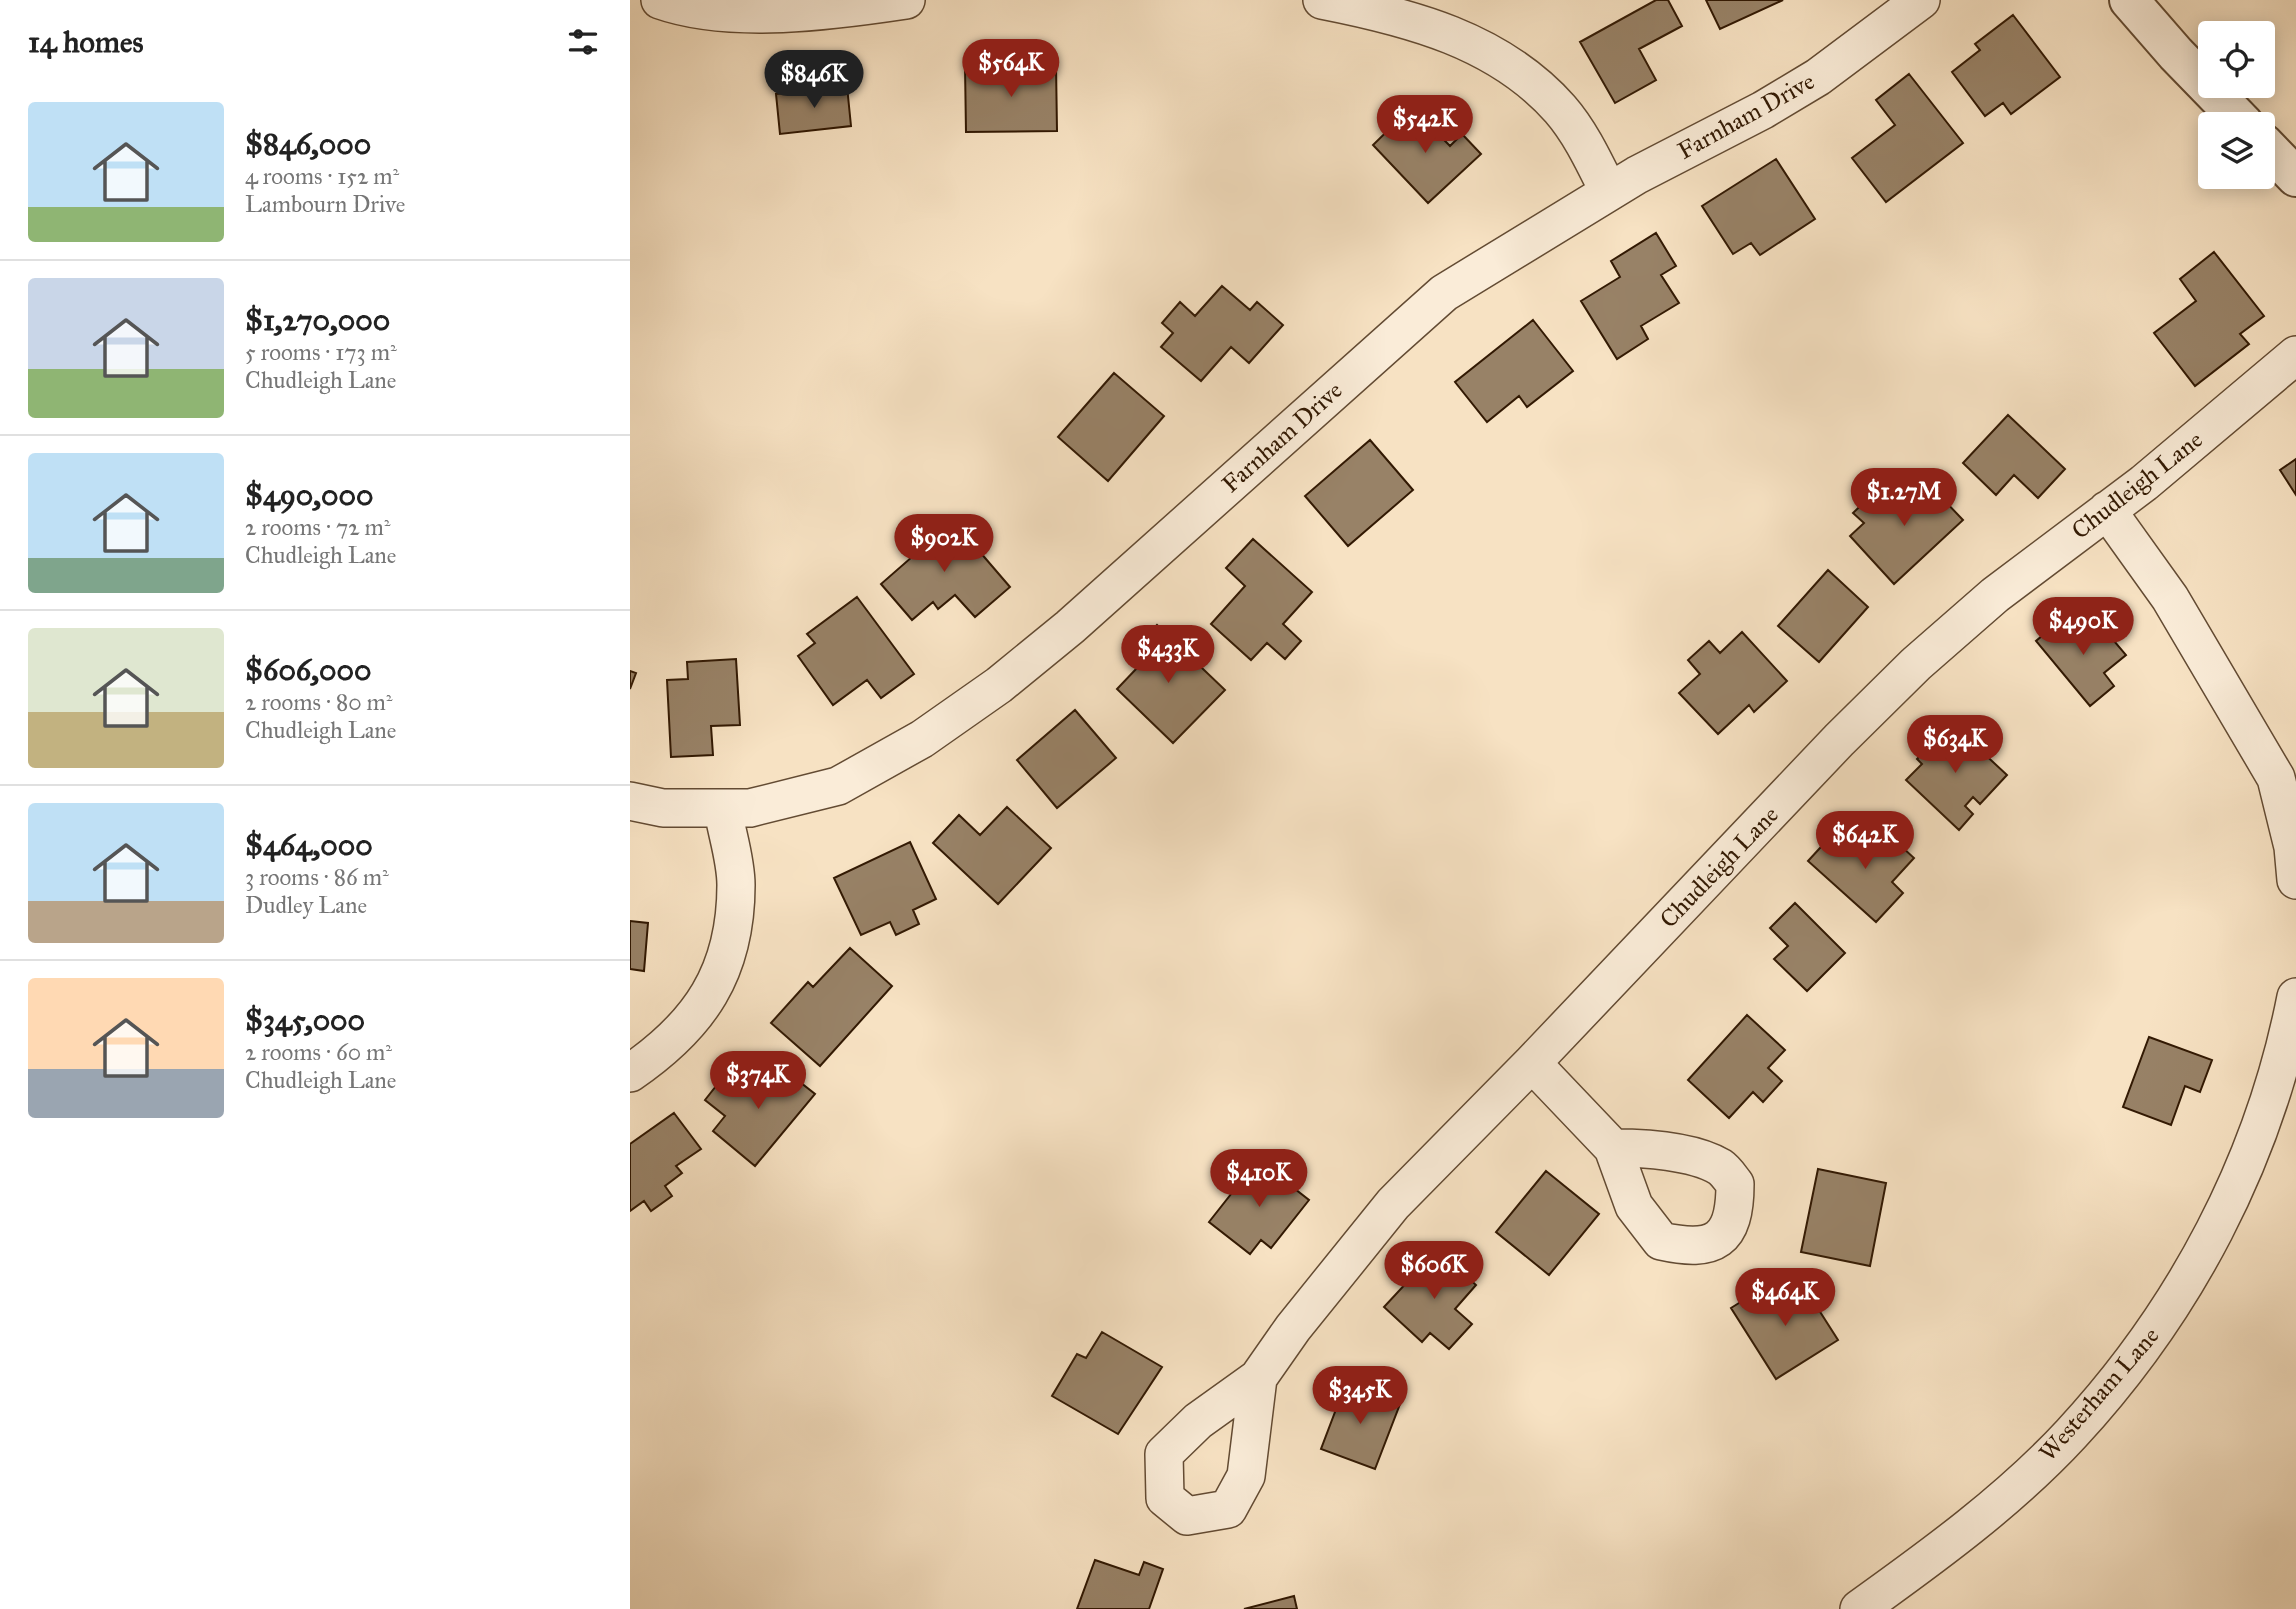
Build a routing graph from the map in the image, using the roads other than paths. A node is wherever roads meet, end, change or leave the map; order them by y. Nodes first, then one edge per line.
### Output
1 (660, 0) edge
2 (906, 0) edge
3 (1322, 0) edge
4 (1921, 0) edge
5 (2129, 0) edge
6 (2232, 112) edge
7 (2275, 156) edge
8 (2296, 177) edge
9 (1609, 192) junction
10 (2296, 355) edge
11 (2107, 510) junction
12 (630, 801) edge
13 (723, 810) junction
14 (2296, 880) edge
15 (2296, 996) edge
16 (1532, 1063) junction
17 (630, 1073) edge
18 (1613, 1148) dead end
19 (1258, 1378) dead end
20 (1859, 1609) edge

1 - 2 street
3 - 9 street
4 - 9 street, Farnham Drive
5 - 6 street
7 - 8 street
9 - 13 street, Farnham Drive
10 - 11 street, Chudleigh Lane
11 - 14 street
11 - 16 street, Chudleigh Lane
12 - 13 street, Farnham Drive
13 - 17 street
15 - 20 street, Westerham Lane
16 - 18 street
16 - 19 street, Chudleigh Lane

